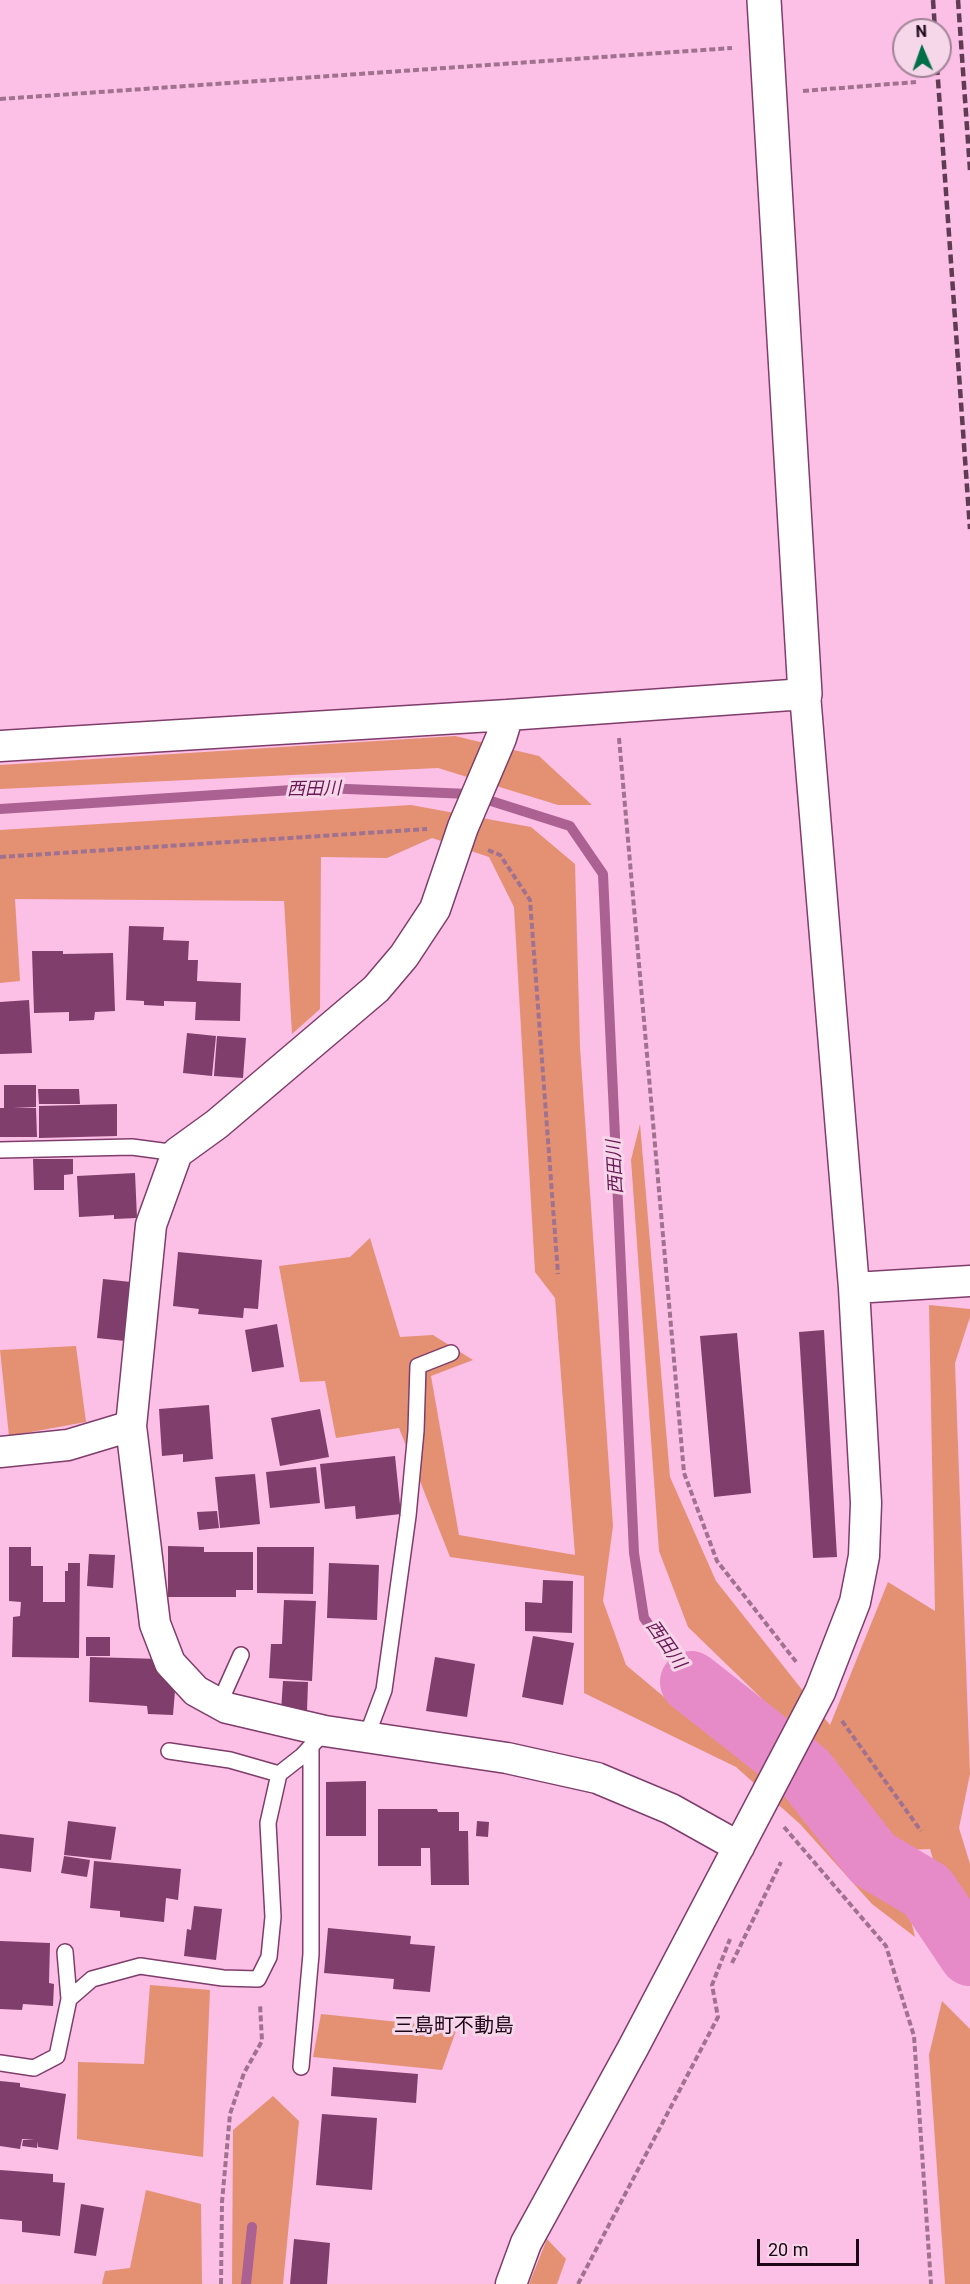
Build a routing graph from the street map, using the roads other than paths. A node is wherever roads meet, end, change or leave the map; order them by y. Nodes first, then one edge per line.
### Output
1 (764, 0) edge
2 (805, 694) junction
3 (505, 727) junction
4 (0, 746) edge
5 (0, 1150) edge
6 (177, 1153) junction
7 (970, 1281) edge
8 (854, 1288) junction
9 (451, 1353) dead end
10 (131, 1426) junction
11 (0, 1452) edge
12 (241, 1655) dead end
13 (219, 1704) junction
14 (366, 1738) junction
15 (318, 1739) junction
16 (169, 1751) dead end
17 (279, 1774) junction
18 (739, 1847) junction
19 (65, 1952) dead end
20 (69, 1999) junction
21 (0, 2062) edge
22 (301, 2067) dead end
23 (511, 2284) edge

1 - 2 street
2 - 3 street
2 - 8 street
3 - 4 street
3 - 6 street
5 - 6 lane
6 - 10 street
7 - 8 street
8 - 18 street
9 - 14 lane
10 - 11 street
10 - 13 street
12 - 13 lane
13 - 15 street
14 - 15 street
14 - 18 street
15 - 17 lane
15 - 22 lane
16 - 17 lane
17 - 20 lane
18 - 23 street
19 - 20 lane
20 - 21 lane

